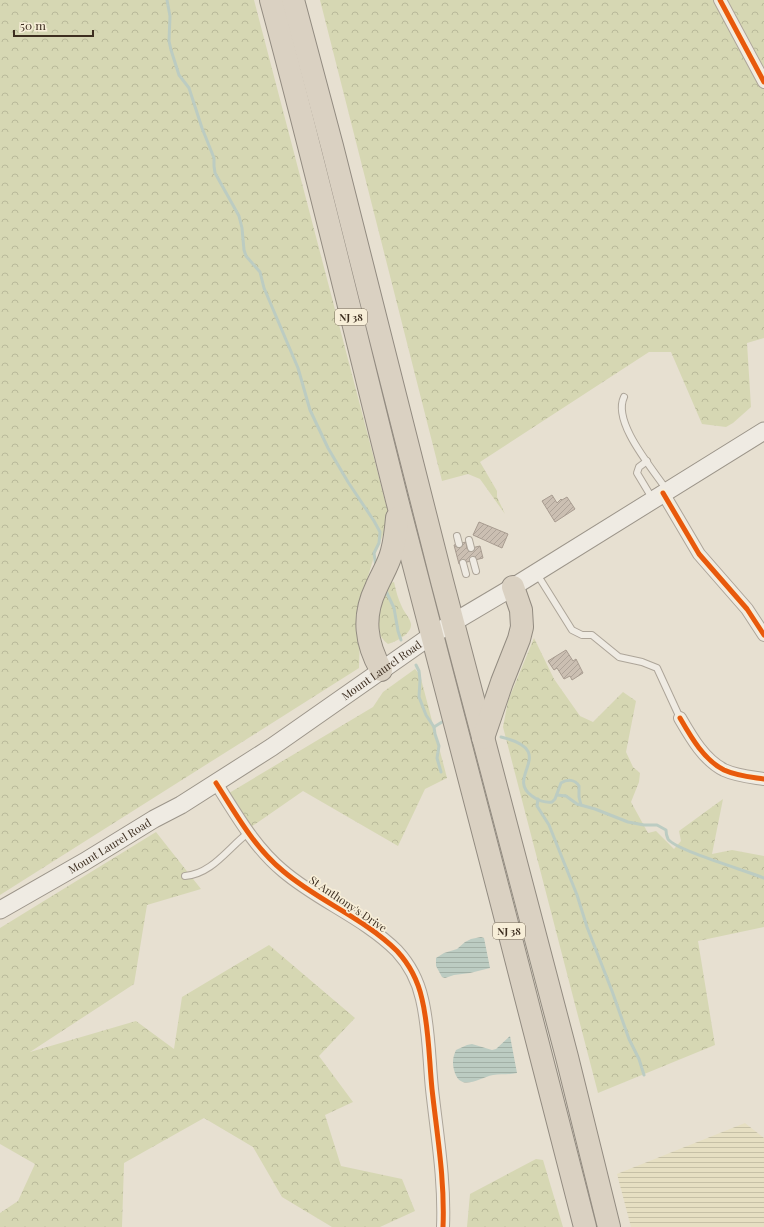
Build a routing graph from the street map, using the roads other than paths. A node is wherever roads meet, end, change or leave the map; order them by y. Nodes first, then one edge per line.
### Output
1 (271, 0) edge
2 (293, 0) edge
3 (720, 0) edge
4 (764, 82) edge
5 (624, 397) dead end
6 (764, 431) edge
7 (647, 461) junction
8 (661, 494) junction
9 (398, 505) junction
10 (457, 536) dead end
11 (469, 540) dead end
12 (459, 544) dead end
13 (471, 548) dead end
14 (473, 560) dead end
15 (463, 563) dead end
16 (476, 571) dead end
17 (536, 572) junction
18 (466, 574) dead end
19 (513, 587) junction
20 (453, 622) junction
21 (762, 628) edge
22 (432, 635) junction
23 (381, 670) junction
24 (680, 718) joint
25 (483, 738) junction
26 (764, 779) edge
27 (216, 783) junction
28 (248, 833) junction
29 (186, 876) dead end
30 (0, 910) edge
31 (443, 1227) edge
32 (585, 1227) edge
33 (609, 1227) edge

1 - 9 highway, NJ 38
2 - 20 highway, NJ 38
3 - 4 street
5 - 7 lane
6 - 8 main road, Mount Laurel Road
7 - 8 lane
7 - 8 lane
8 - 17 main road, Mount Laurel Road
8 - 21 street
9 - 22 highway, NJ 38
9 - 23 highway
10 - 12 lane
11 - 13 lane
14 - 16 lane
15 - 18 lane
17 - 19 main road, Mount Laurel Road
17 - 24 lane
19 - 20 main road, Mount Laurel Road
19 - 25 highway
20 - 22 main road, Mount Laurel Road
20 - 25 highway, NJ 38
22 - 23 main road, Mount Laurel Road
22 - 32 highway, NJ 38
23 - 27 main road, Mount Laurel Road
24 - 26 street
25 - 33 highway, NJ 38
27 - 28 street, St Anthony's Drive
27 - 30 main road, Mount Laurel Road
28 - 29 lane
28 - 31 street, St Anthony's Drive

